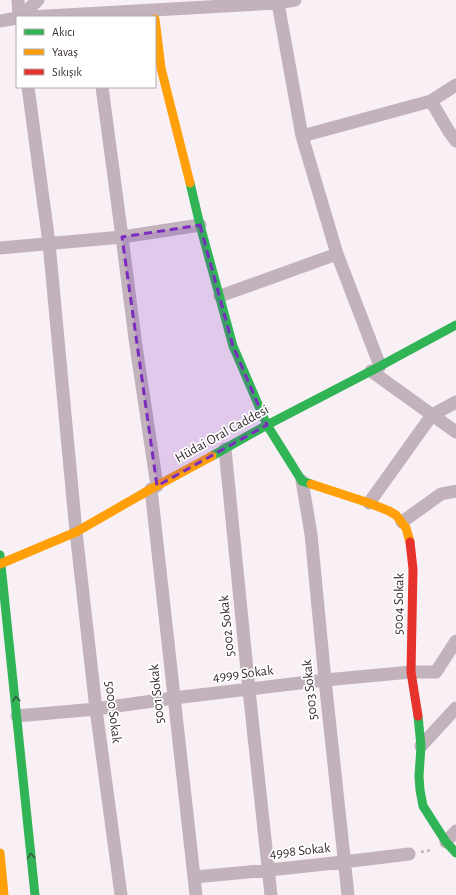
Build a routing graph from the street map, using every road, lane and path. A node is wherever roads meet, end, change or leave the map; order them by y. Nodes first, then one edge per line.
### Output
1 (18, 0) edge
2 (38, 0) edge
3 (296, 0) edge
4 (278, 3) junction
5 (154, 12) edge
6 (92, 15) edge
7 (19, 16) edge
8 (20, 16) edge
9 (61, 16) edge
10 (16, 18) edge
11 (0, 21) edge
12 (156, 28) edge
13 (456, 85) edge
14 (28, 88) edge
15 (102, 88) edge
16 (432, 101) junction
17 (302, 136) junction
18 (456, 141) edge
19 (200, 225) junction
20 (122, 237) junction
21 (49, 243) junction
22 (0, 248) edge
23 (337, 254) junction
24 (220, 296) junction
25 (456, 325) edge
26 (376, 369) junction
27 (456, 402) edge
28 (432, 415) junction
29 (267, 426) junction
30 (456, 432) edge
31 (226, 449) junction
32 (302, 481) junction
33 (154, 487) junction
34 (456, 491) edge
35 (369, 503) junction
36 (402, 522) junction
37 (76, 532) junction
38 (0, 561) edge
39 (456, 641) edge
40 (412, 672) junction
41 (325, 680) junction
42 (249, 690) junction
43 (174, 698) junction
44 (456, 708) edge
45 (96, 709) junction
46 (17, 716) junction
47 (421, 746) junction
48 (456, 831) edge
49 (446, 842) junction
50 (0, 853) edge
51 (456, 853) edge
52 (409, 854) joint
53 (344, 862) junction
54 (268, 871) junction
55 (194, 877) junction
56 (4, 895) edge
57 (35, 895) edge
58 (121, 895) edge
59 (196, 895) edge
60 (271, 895) edge
61 (348, 895) edge

1 - 7 street
2 - 8 street
3 - 4 street
4 - 5 street
4 - 17 street
5 - 6 street
6 - 9 street
10 - 11 street
12 - 19 street
13 - 16 street
14 - 21 street, 5000 Sokak
15 - 20 street, 5001 Sokak
16 - 17 street
16 - 18 street
17 - 23 street
19 - 20 street
19 - 24 street
20 - 21 street
20 - 33 street, 5001 Sokak
21 - 22 street
21 - 37 street, 5000 Sokak
23 - 24 street
23 - 26 street
24 - 29 street
25 - 26 street, Hüdai Oral Caddesi
26 - 28 street
26 - 29 street, Hüdai Oral Caddesi
27 - 28 street
28 - 30 street
28 - 35 street
29 - 31 street, Hüdai Oral Caddesi
29 - 32 street
31 - 33 street, Hüdai Oral Caddesi
31 - 42 street, 5002 Sokak
32 - 35 street, 5004 Sokak
32 - 41 street, 5003 Sokak
33 - 37 street, Hüdai Oral Caddesi
33 - 43 street, 5001 Sokak
34 - 36 street
35 - 36 street, 5004 Sokak
36 - 40 street, 5004 Sokak
37 - 38 street, Hüdai Oral Caddesi
37 - 45 street, 5000 Sokak
46 -> 38 street
39 - 40 street, 4999 Sokak
40 - 41 street, 4999 Sokak
40 - 47 street, 5004 Sokak
41 - 42 street, 4999 Sokak
41 - 53 street, 5003 Sokak
42 - 43 street, 4999 Sokak
42 - 54 street, 5002 Sokak
43 - 45 street, 4999 Sokak
43 - 55 street, 5001 Sokak
44 - 47 street
45 - 46 street, 4999 Sokak
45 - 58 street, 5000 Sokak
57 -> 46 street
47 - 49 street, 5004 Sokak
48 - 49 street
49 - 51 street, 5004 Sokak
49 - 52 path
50 - 56 street
52 - 53 street, 4998 Sokak
53 - 54 street, 4998 Sokak
53 - 61 street, 5003 Sokak
54 - 55 street, 4998 Sokak
54 - 60 street, 5002 Sokak
55 - 59 street, 5001 Sokak

